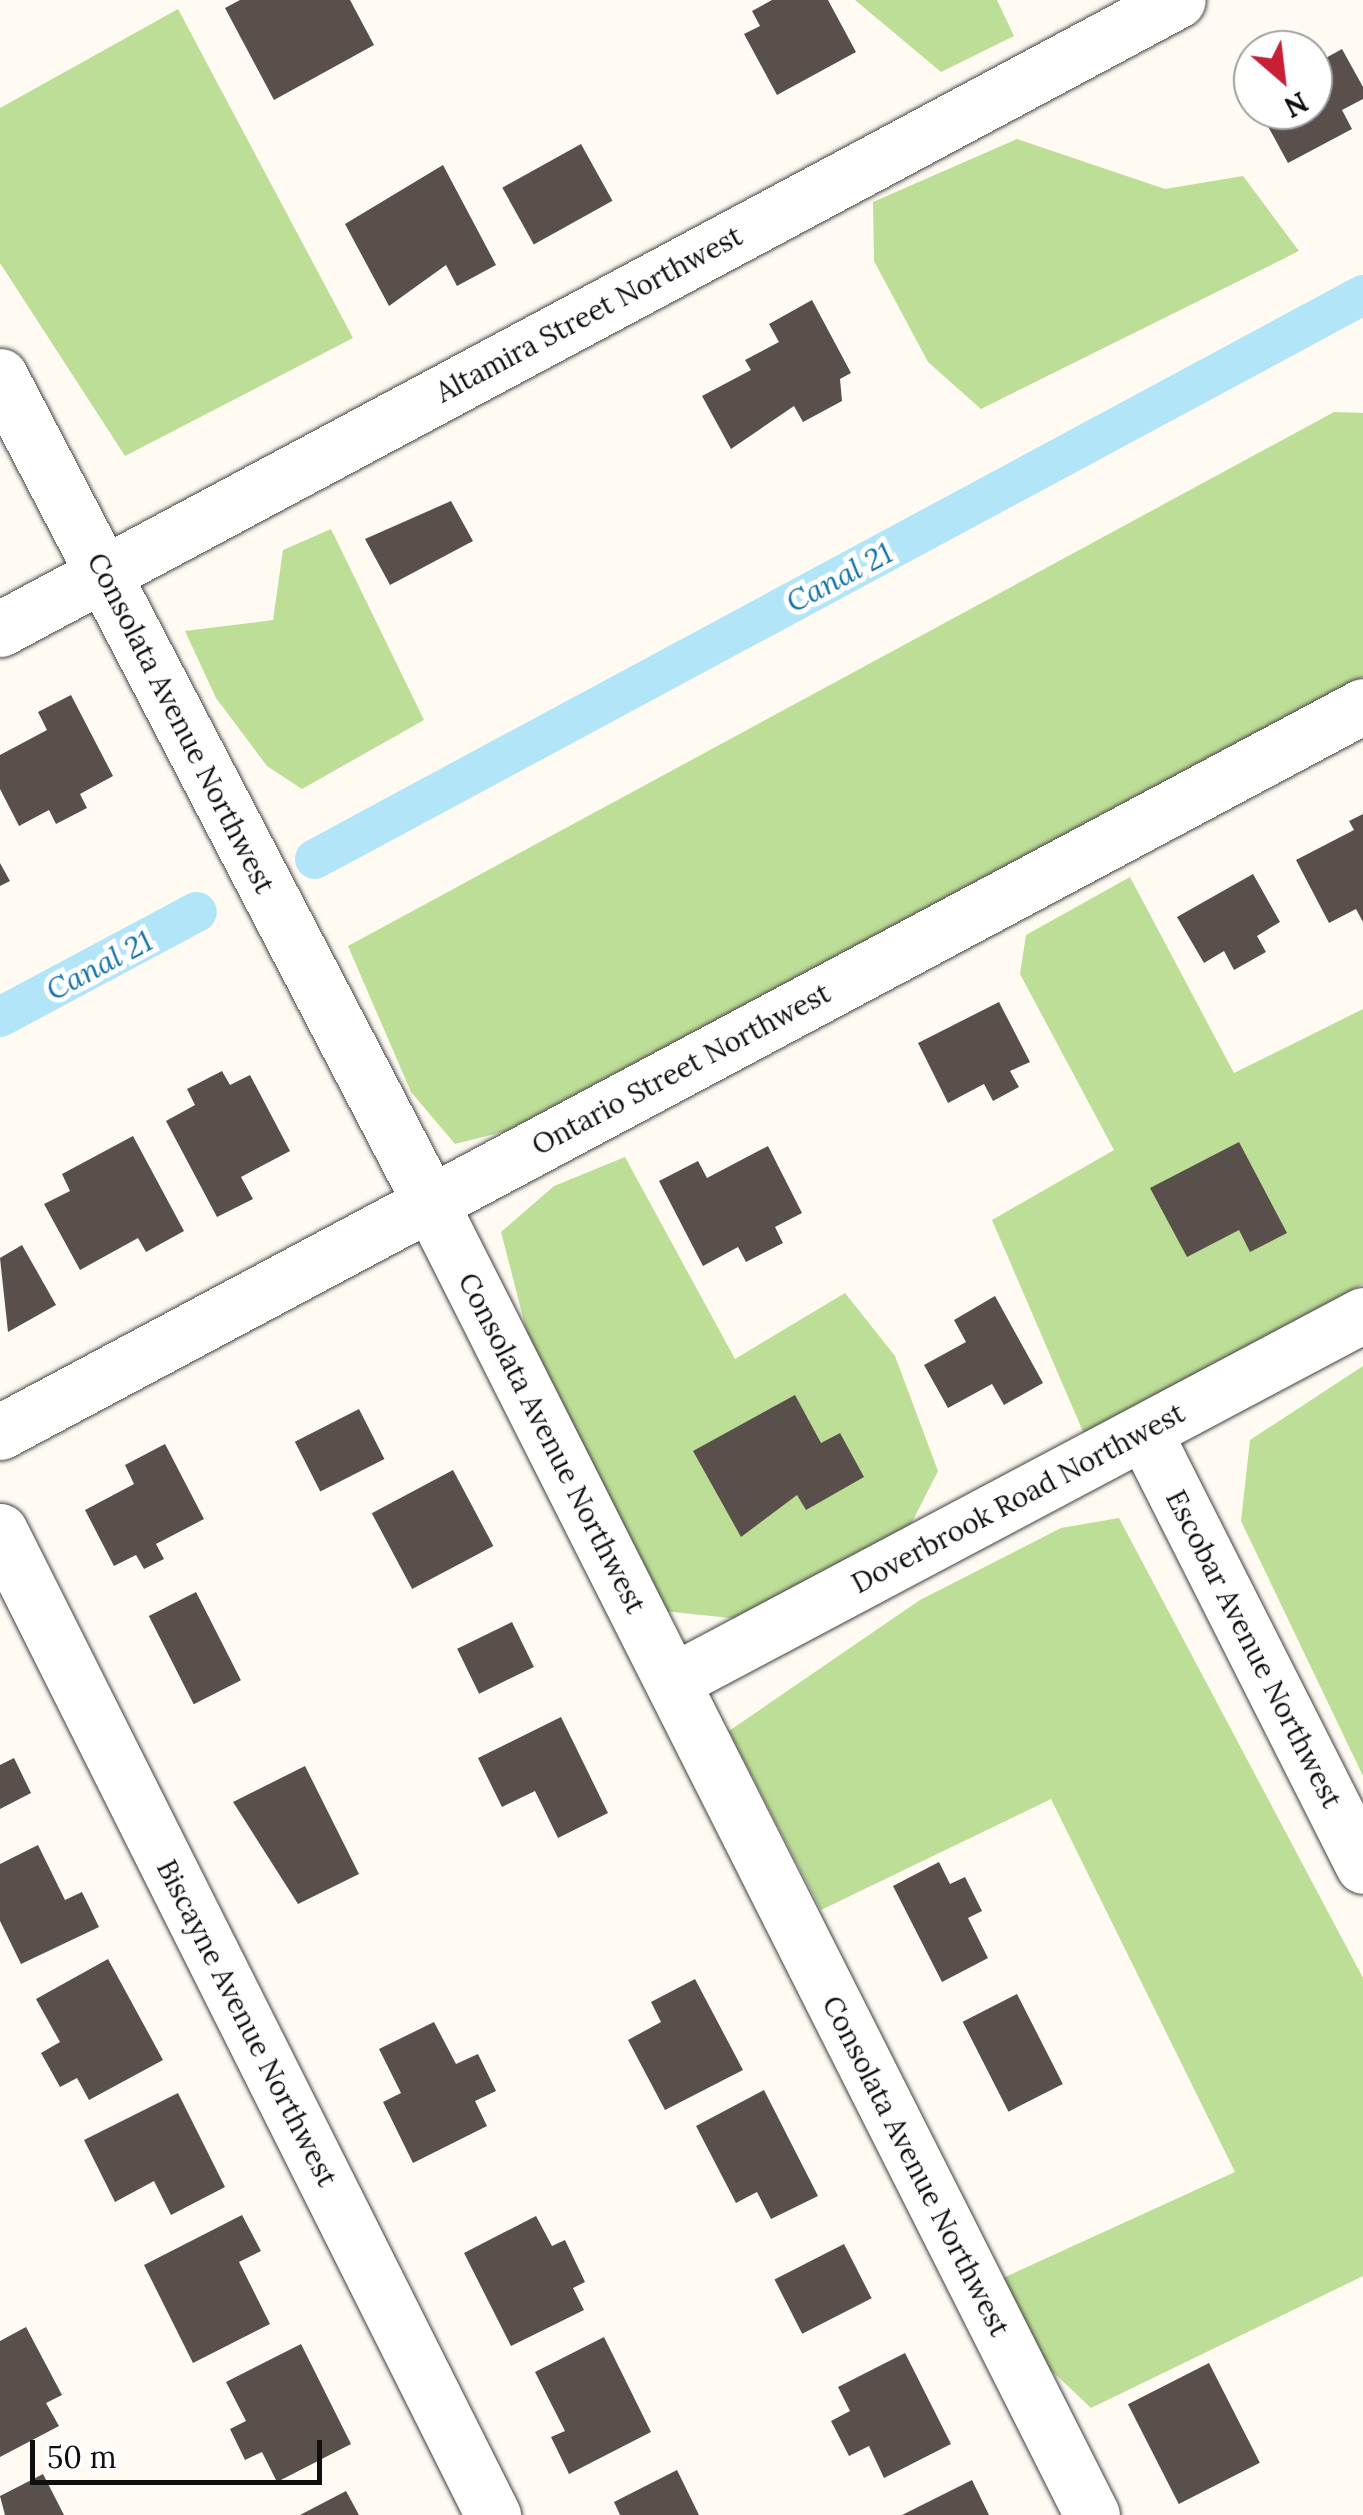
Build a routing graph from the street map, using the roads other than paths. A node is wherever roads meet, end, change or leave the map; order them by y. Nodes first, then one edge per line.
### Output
1 (1178, 0) edge
2 (0, 376) edge
3 (104, 573) junction
4 (0, 629) edge
5 (1363, 706) edge
6 (430, 1202) junction
7 (1363, 1315) edge
8 (0, 1432) edge
9 (1144, 1432) junction
10 (0, 1531) edge
11 (673, 1681) junction
12 (1363, 1866) edge
13 (493, 2515) edge
14 (1092, 2515) edge

1 - 3 street, Altamira Street Northwest
2 - 3 street, Consolata Avenue Northwest
3 - 4 street, Altamira Street Northwest
3 - 6 street, Consolata Avenue Northwest
5 - 6 street, Ontario Street Northwest
6 - 8 street, Ontario Street Northwest
6 - 11 street, Consolata Avenue Northwest
7 - 9 street, Doverbrook Road Northwest
9 - 11 street, Doverbrook Road Northwest
9 - 12 street, Escobar Avenue Northwest
10 - 13 street, Biscayne Avenue Northwest
11 - 14 street, Consolata Avenue Northwest

